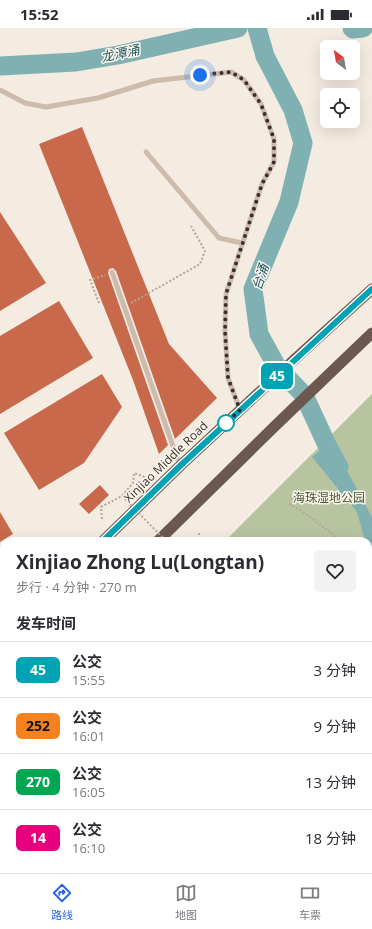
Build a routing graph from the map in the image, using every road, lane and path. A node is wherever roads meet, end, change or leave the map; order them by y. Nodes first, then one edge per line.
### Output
1 (0, 90) edge
2 (146, 152) dead end
3 (191, 226) dead end
4 (242, 244) junction
5 (112, 272) joint
6 (372, 290) edge
7 (99, 303) dead end
8 (125, 307) junction
9 (372, 334) edge
10 (240, 410) junction
11 (180, 466) junction
12 (145, 477) dead end
13 (122, 496) junction
14 (290, 504) dead end
15 (102, 519) dead end
16 (199, 533) dead end
17 (107, 537) edge
18 (162, 537) edge
19 (162, 537) edge
20 (200, 537) edge
21 (336, 537) edge

1 - 4 lane
2 - 4 lane
3 - 8 path
4 - 10 lane
5 - 7 path
5 - 8 lane
6 - 10 highway, Xinjiao Middle Road, bridge
8 - 11 lane
9 - 18 highway
10 - 11 highway, Xinjiao Middle Road
11 - 17 highway, Xinjiao Middle Road
12 - 13 path, bridge
13 - 15 path, bridge
13 - 19 path, bridge
14 - 21 path
16 - 20 path, bridge

